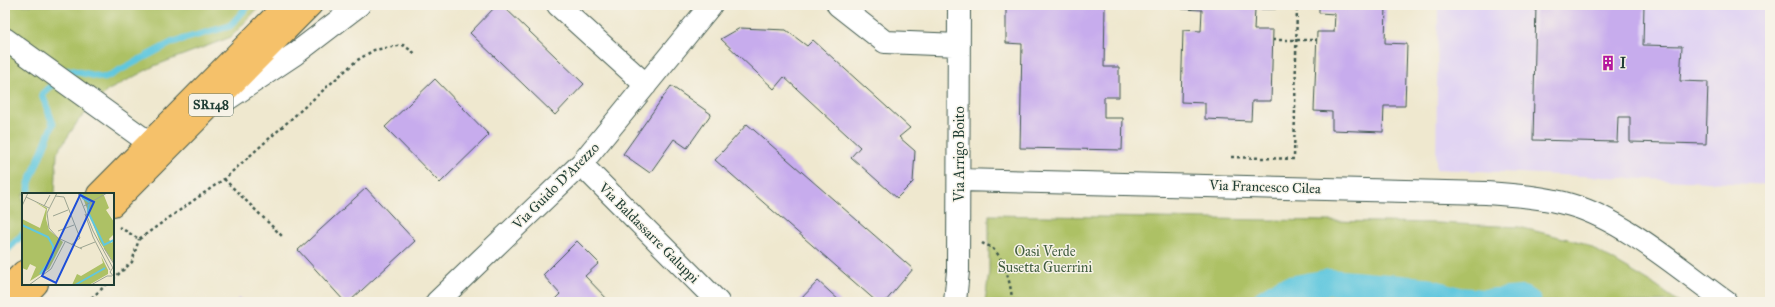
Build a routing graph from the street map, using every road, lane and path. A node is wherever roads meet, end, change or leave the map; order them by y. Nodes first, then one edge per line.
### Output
1 (285, 5) edge
2 (311, 5) edge
3 (359, 5) edge
4 (558, 5) edge
5 (711, 5) edge
6 (838, 5) edge
7 (959, 5) edge
8 (1296, 5) edge
9 (5, 39) edge
10 (1273, 40) dead end
11 (1296, 40) junction
12 (1316, 40) dead end
13 (959, 45) junction
14 (416, 54) dead end
15 (646, 85) junction
16 (197, 119) junction
17 (148, 142) junction
18 (1231, 157) dead end
19 (581, 164) junction
20 (224, 179) junction
21 (959, 180) junction
22 (99, 193) edge
23 (114, 204) edge
24 (114, 225) edge
25 (282, 237) dead end
26 (139, 240) junction
27 (978, 241) dead end
28 (22, 273) edge
29 (114, 278) edge
30 (36, 285) edge
31 (106, 285) edge
32 (5, 290) edge
33 (20, 302) edge
34 (87, 302) edge
35 (437, 302) edge
36 (718, 302) edge
37 (956, 302) edge
38 (1012, 302) edge
39 (1726, 302) edge

1 - 17 main road, SR148
2 - 16 main road, SR148
3 - 16 street
4 - 15 street
5 - 15 street, Via Guido D'Arezzo
6 - 13 street
7 - 13 street, Via Arrigo Boito
8 - 11 path
9 - 17 street
10 - 11 path
11 - 12 path
11 - 18 path
13 - 21 street, Via Arrigo Boito
14 - 20 path
15 - 19 street, Via Guido D'Arezzo
16 - 23 main road, SR148
17 - 22 main road, SR148
19 - 35 street, Via Guido D'Arezzo
19 - 36 street, Via Baldassarre Galuppi
20 - 25 path
20 - 26 path
21 - 37 street, Via Arrigo Boito
21 - 39 street, Via Francesco Cilea
24 - 26 path
26 - 29 path
27 - 38 path
28 - 32 main road
30 - 33 main road
31 - 34 path

